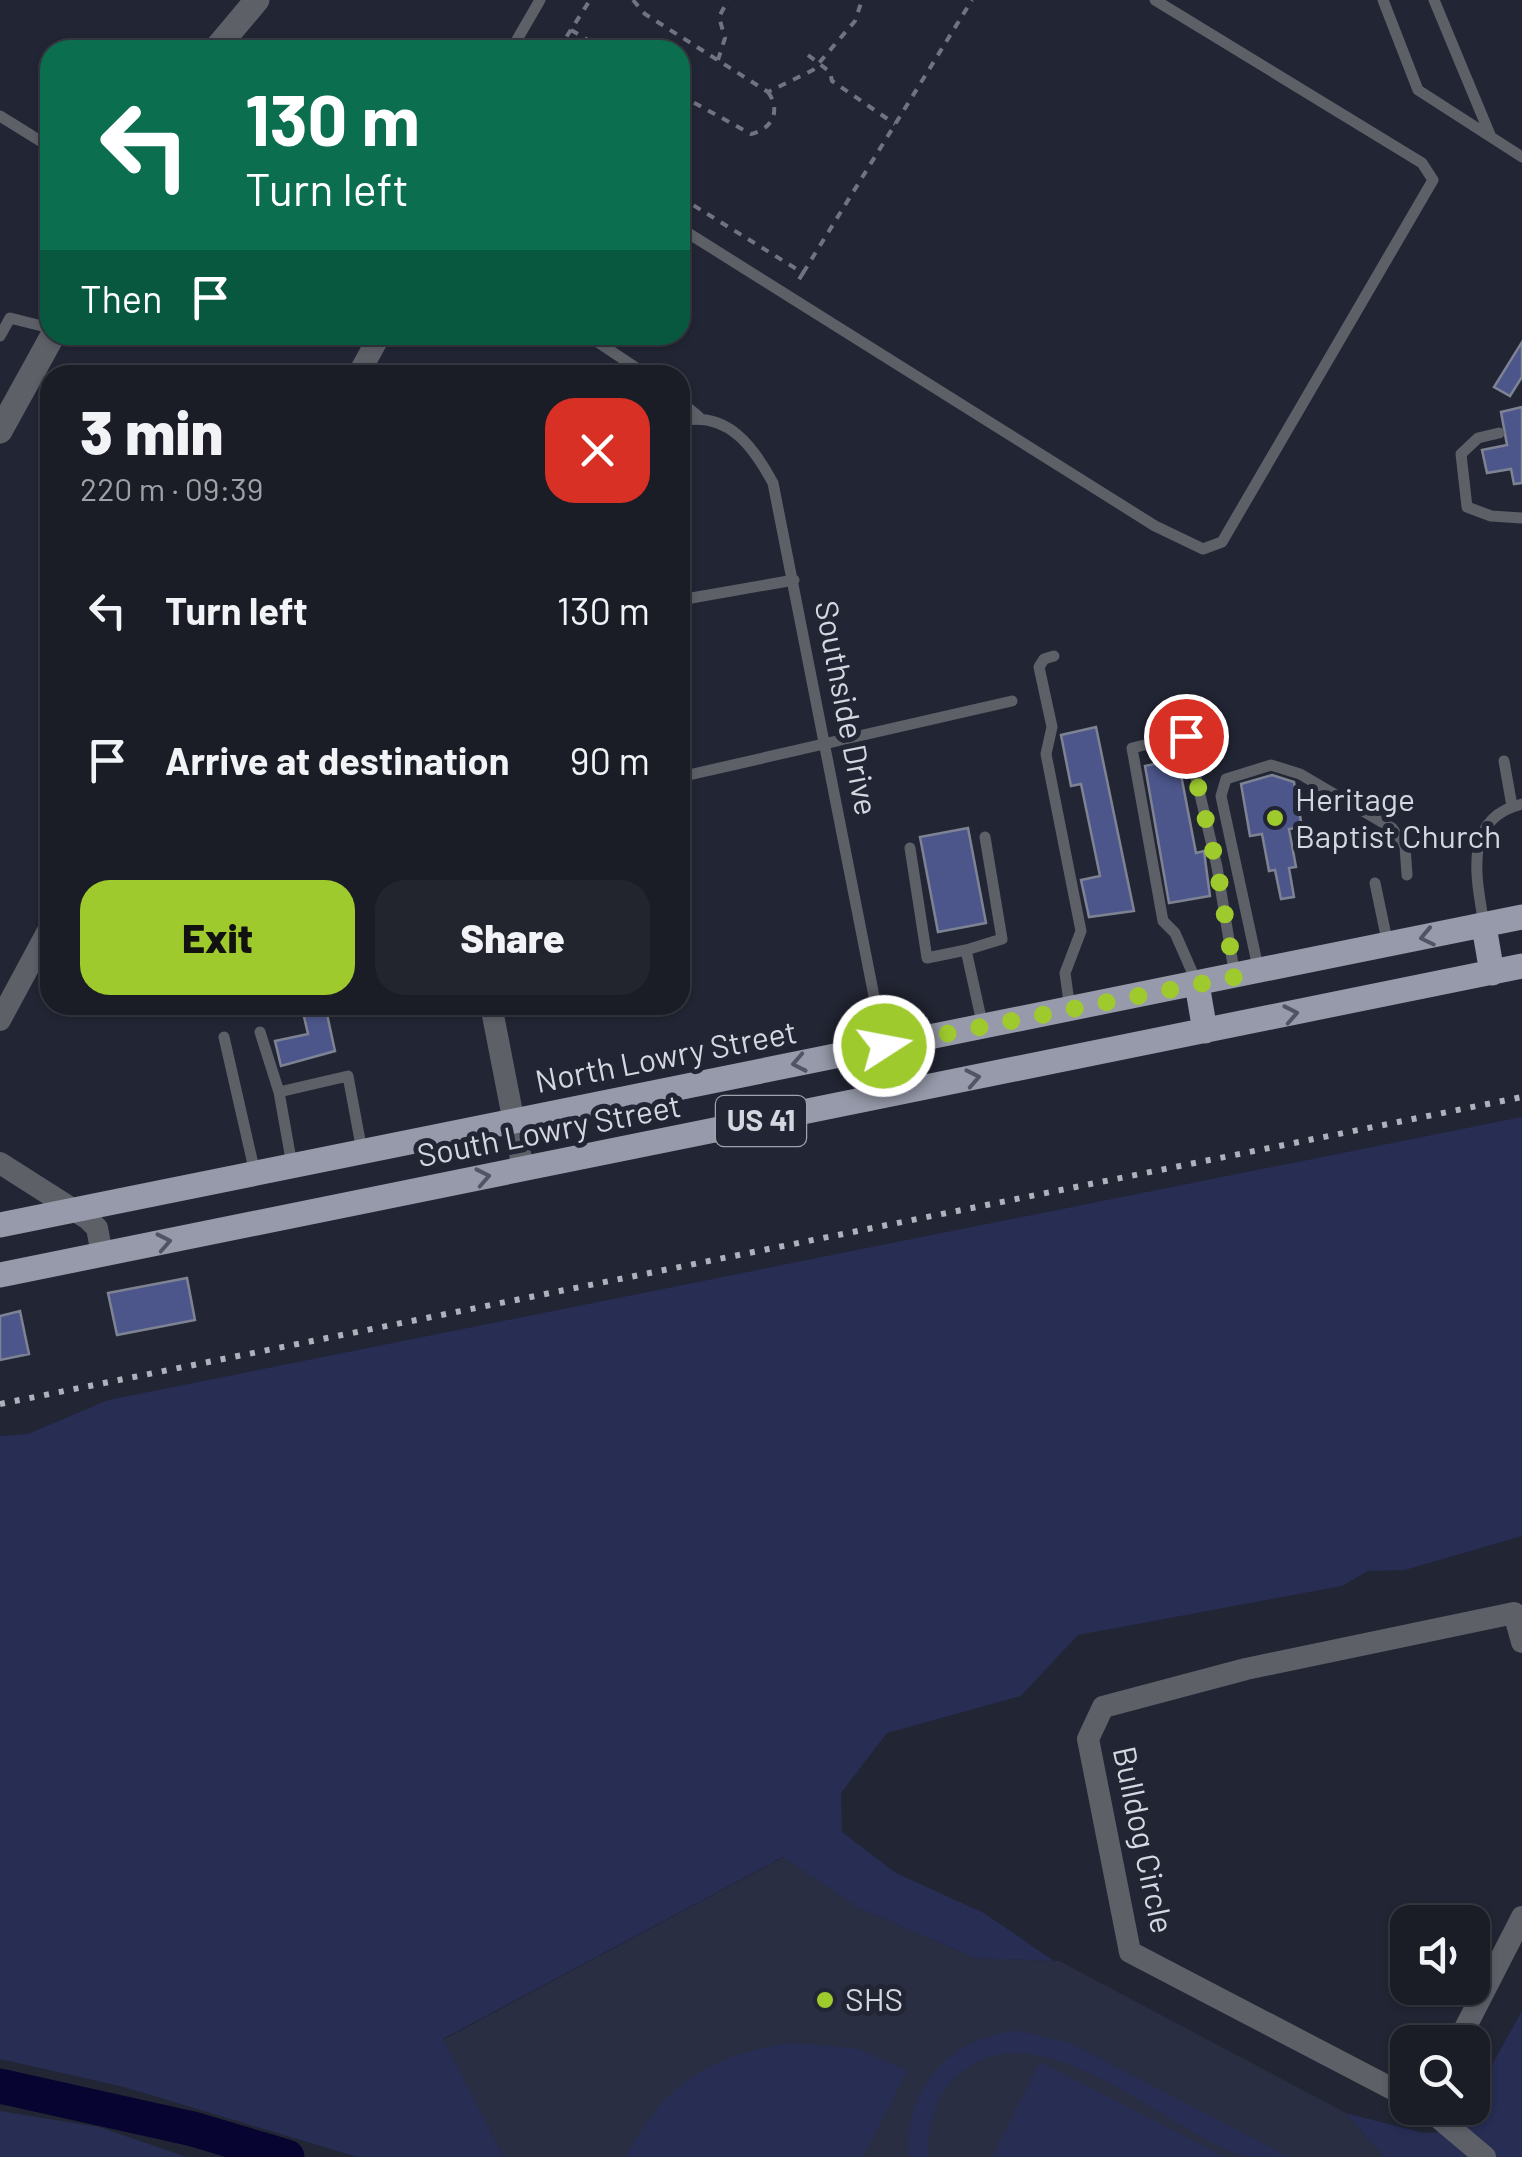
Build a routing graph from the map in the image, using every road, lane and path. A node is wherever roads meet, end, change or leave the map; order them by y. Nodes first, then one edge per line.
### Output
1 (257, 0) edge
2 (540, 0) edge
3 (590, 0) edge
4 (633, 0) edge
5 (728, 0) edge
6 (862, 0) edge
7 (972, 0) edge
8 (1154, 0) edge
9 (1383, 0) edge
10 (1434, 0) edge
11 (572, 30) junction
12 (223, 40) edge
13 (517, 40) edge
14 (565, 40) edge
15 (588, 40) edge
16 (685, 40) edge
17 (690, 43) edge
18 (808, 55) dead end
19 (718, 61) junction
20 (819, 63) junction
21 (768, 92) junction
22 (690, 100) edge
23 (0, 116) edge
24 (896, 124) junction
25 (1491, 137) junction
26 (40, 141) edge
27 (1522, 157) edge
28 (690, 203) edge
29 (690, 234) edge
30 (803, 273) junction
31 (790, 293) junction
32 (40, 326) edge
33 (0, 336) edge
34 (47, 345) edge
35 (602, 345) edge
36 (632, 365) edge
37 (690, 409) edge
38 (699, 417) junction
39 (690, 419) edge
40 (0, 431) edge
41 (1499, 433) dead end
42 (1522, 518) edge
43 (794, 580) junction
44 (690, 598) edge
45 (1054, 656) dead end
46 (1012, 702) dead end
47 (825, 747) junction
48 (1504, 761) dead end
49 (690, 775) edge
50 (1517, 805) edge
51 (985, 837) dead end
52 (910, 848) dead end
53 (1408, 875) dead end
54 (1375, 883) dead end
55 (1522, 917) edge
56 (1484, 926) junction
57 (40, 946) edge
58 (1388, 946) junction
59 (966, 950) junction
60 (1522, 966) edge
61 (1492, 974) junction
62 (1247, 975) junction
63 (1197, 984) junction
64 (1070, 1009) junction
65 (493, 1015) edge
66 (0, 1020) edge
67 (983, 1027) junction
68 (1205, 1031) junction
69 (260, 1032) dead end
70 (224, 1037) dead end
71 (884, 1046) junction
72 (279, 1092) junction
73 (515, 1120) junction
74 (362, 1151) junction
75 (0, 1163) edge
76 (292, 1166) junction
77 (522, 1169) junction
78 (255, 1173) junction
79 (71, 1210) junction
80 (0, 1225) edge
81 (102, 1254) junction
82 (0, 1275) edge
83 (1522, 1642) edge
84 (1522, 1918) edge
85 (1467, 2025) edge
86 (1390, 2088) edge
87 (1447, 2125) edge
88 (1485, 2157) edge

1 - 12 street
2 - 13 lane
3 - 11 path
4 - 16 path
5 - 19 path
6 - 20 path
7 - 24 path
8 - 31 lane
9 - 25 lane
10 - 25 lane
11 - 14 path
11 - 15 path
17 - 19 path
18 - 20 path
19 - 21 path
20 - 21 path
20 - 24 path
21 - 22 path
23 - 26 lane
24 - 30 path
25 - 27 lane
28 - 30 path
29 - 31 lane
30 - 31 path
32 - 33 lane
34 - 40 street
35 - 36 lane
37 - 38 lane, Southside Drive
38 - 39 lane
38 - 43 lane, Southside Drive
41 - 42 lane
43 - 44 lane
43 - 47 lane, Southside Drive
45 - 64 lane
46 - 47 lane
47 - 49 lane
47 - 71 lane, Southside Drive
48 - 50 lane
50 - 56 lane
51 - 59 lane
52 - 59 lane
53 - 62 lane
54 - 58 lane
55 - 56 main road, North Lowry Street / US 41
56 -> 58 main road, North Lowry Street / US 41
56 - 61 main road
57 - 66 street
58 - 62 main road, North Lowry Street / US 41
59 - 67 lane
60 - 61 main road, South Lowry Street / US 41
68 -> 61 main road, South Lowry Street / US 41
62 - 63 main road, North Lowry Street / US 41
62 - 63 lane
63 - 64 main road, North Lowry Street / US 41
63 - 68 main road
64 - 67 main road, North Lowry Street / US 41
65 - 73 street
67 - 71 main road, North Lowry Street / US 41
77 -> 68 main road, South Lowry Street / US 41
69 - 72 lane
70 - 78 lane
71 -> 73 main road, North Lowry Street / US 41
72 - 74 lane
72 - 76 lane
73 - 74 main road, North Lowry Street / US 41
73 - 77 street
74 - 76 main road, North Lowry Street / US 41
75 - 79 street
76 - 78 main road, North Lowry Street / US 41
81 -> 77 main road, South Lowry Street / US 41
78 - 79 main road, North Lowry Street / US 41
79 - 80 main road, North Lowry Street / US 41
79 - 81 street
81 - 82 main road, South Lowry Street / US 41
83 - 86 street, Bulldog Circle
84 - 85 street
87 - 88 street

